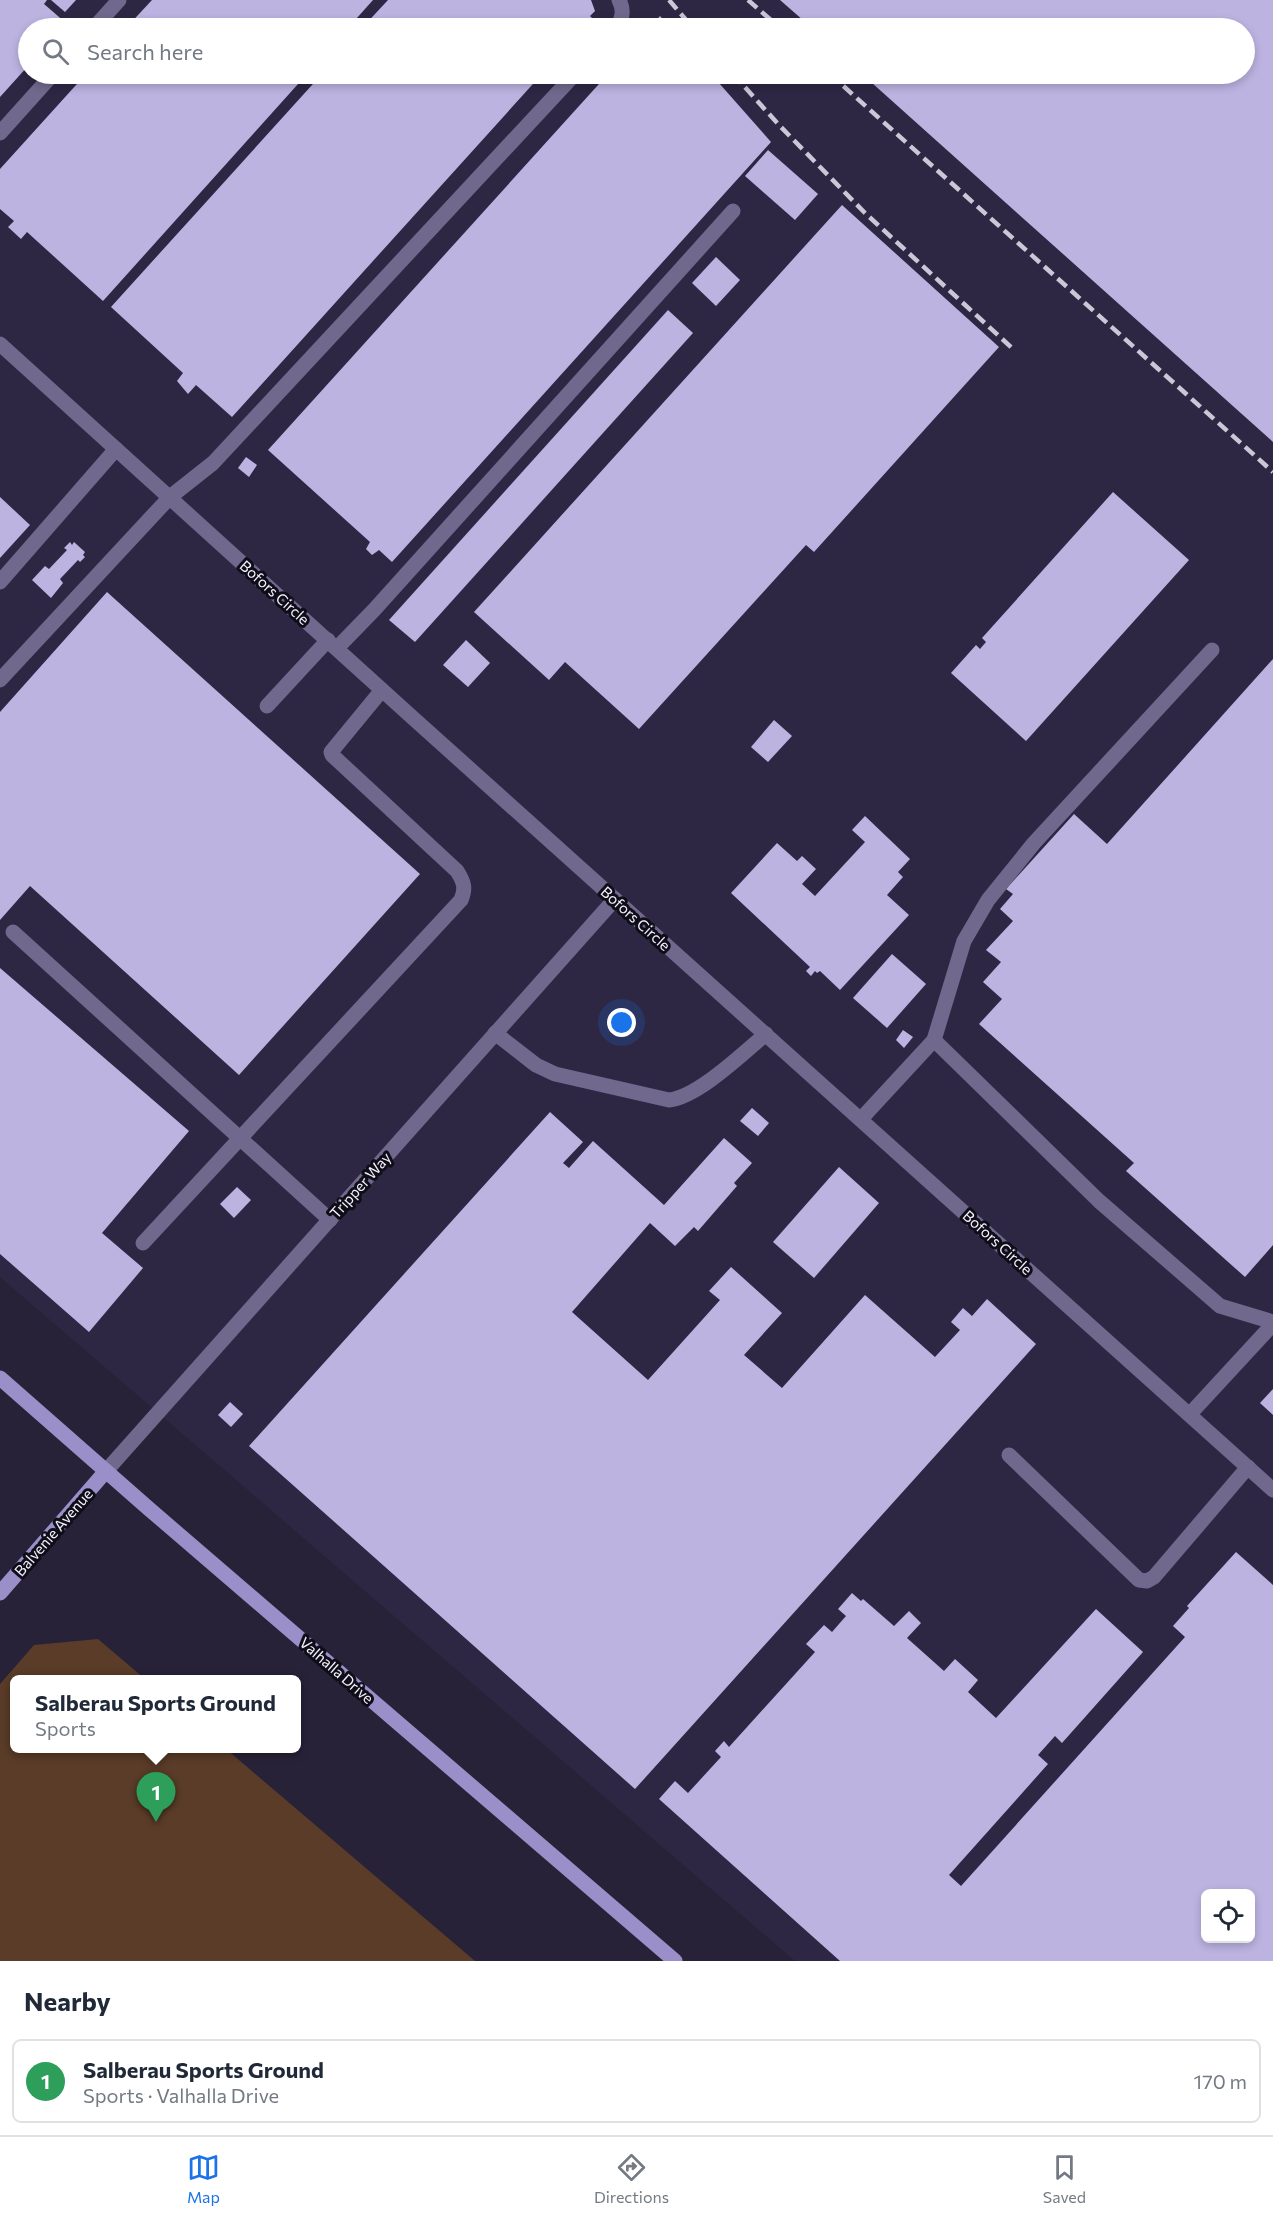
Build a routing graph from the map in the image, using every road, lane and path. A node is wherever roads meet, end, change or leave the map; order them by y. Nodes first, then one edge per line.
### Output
1 (119, 0) edge
2 (619, 0) edge
3 (103, 18) edge
4 (621, 18) edge
5 (44, 84) edge
6 (566, 84) edge
7 (0, 133) edge
8 (733, 211) dead end
9 (0, 344) edge
10 (116, 449) junction
11 (170, 497) junction
12 (0, 582) edge
13 (332, 644) junction
14 (1212, 650) dead end
15 (0, 680) edge
16 (382, 690) junction
17 (267, 706) dead end
18 (615, 898) junction
19 (13, 932) dead end
20 (495, 1033) junction
21 (766, 1034) junction
22 (934, 1040) junction
23 (861, 1119) junction
24 (240, 1138) junction
25 (330, 1220) junction
26 (143, 1243) dead end
27 (1273, 1323) edge
28 (0, 1378) edge
29 (1190, 1414) junction
30 (1009, 1455) dead end
31 (1248, 1467) junction
32 (106, 1471) junction
33 (1273, 1490) edge
34 (0, 1593) edge
35 (675, 1961) edge

1 - 3 street
2 - 4 street
5 - 7 street
6 - 11 street
8 - 13 street
9 - 10 street, Bofors Circle
10 - 11 street, Bofors Circle
10 - 12 street
11 - 13 street, Bofors Circle
11 - 15 street
13 - 16 street, Bofors Circle
13 - 17 street
14 - 22 street
16 - 18 street, Bofors Circle
16 - 24 street
18 - 20 street, Tripper Way
18 - 21 street, Bofors Circle
19 - 24 street
20 - 21 street
20 - 25 street, Tripper Way
21 - 23 street, Bofors Circle
22 - 23 street
22 - 27 street
23 - 29 street, Bofors Circle
24 - 25 street
24 - 26 street
25 - 32 street, Tripper Way
27 - 29 street
28 - 32 main road, Valhalla Drive
29 - 31 street, Bofors Circle
30 - 31 street
31 - 33 street, Bofors Circle
32 - 34 main road, Balvenie Avenue
32 - 35 main road, Valhalla Drive

